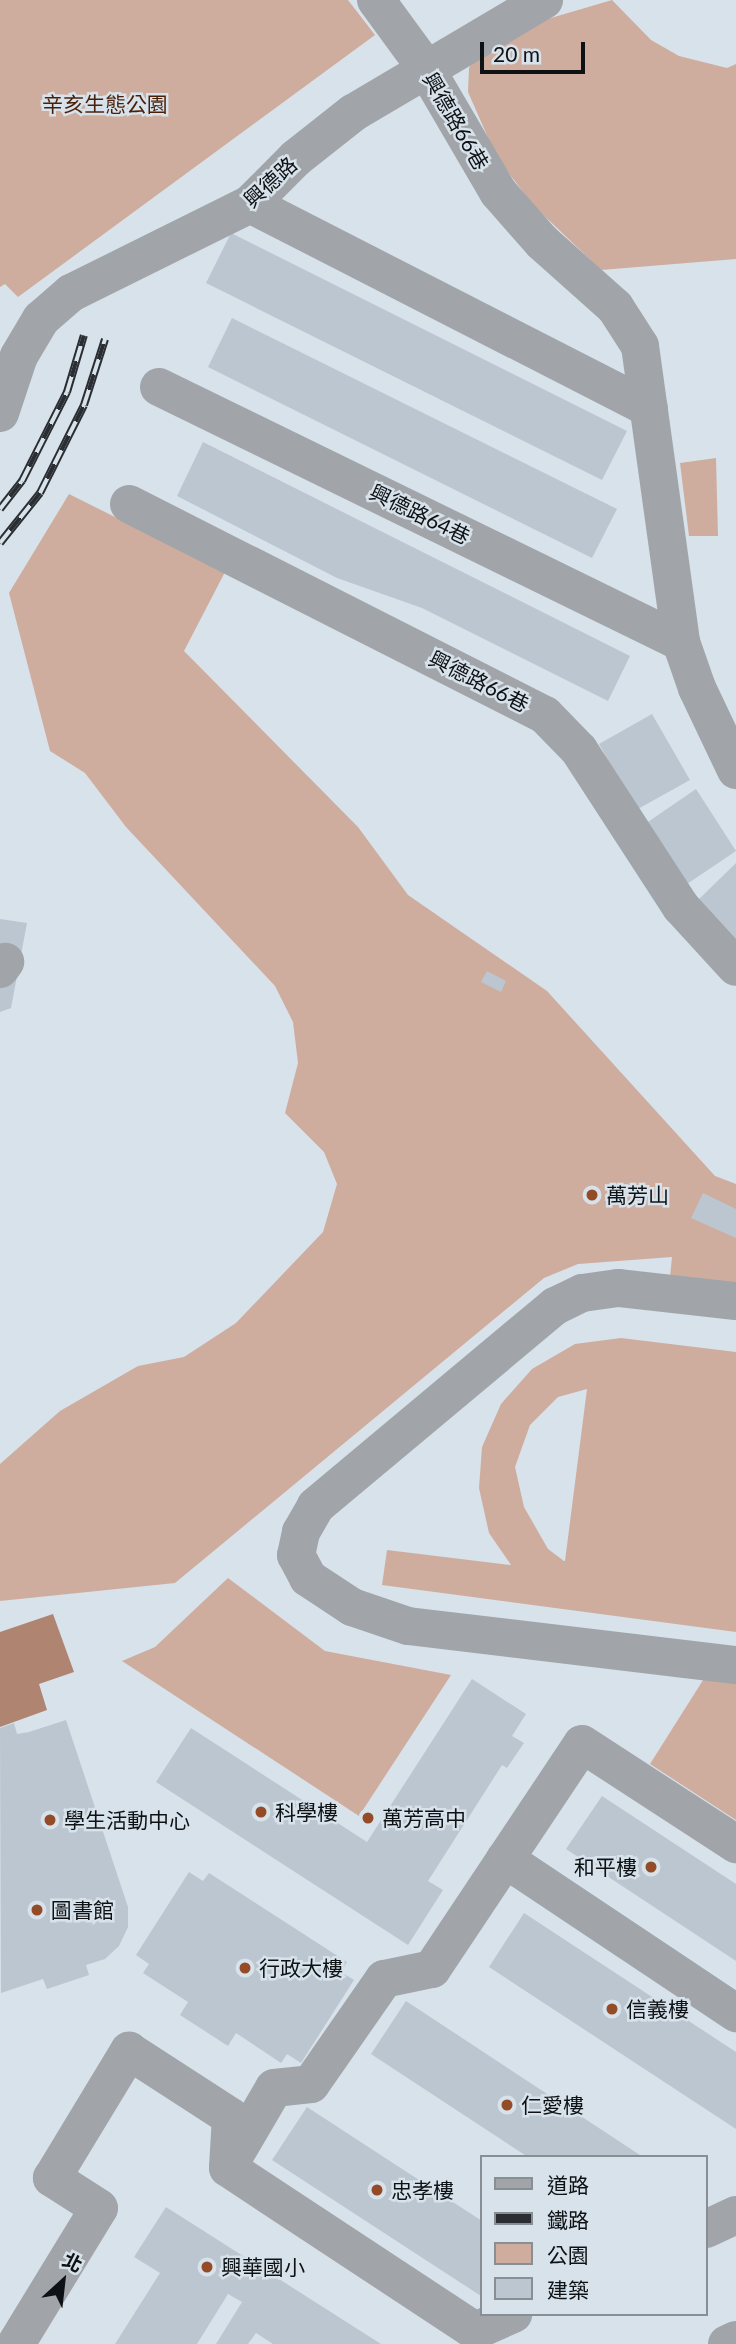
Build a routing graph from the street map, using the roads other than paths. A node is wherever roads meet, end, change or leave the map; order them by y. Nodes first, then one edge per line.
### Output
1 (376, 0) edge
2 (544, 0) edge
3 (425, 67) junction
4 (250, 204) junction
5 (159, 387) dead end
6 (649, 408) junction
7 (0, 413) edge
8 (129, 505) dead end
9 (681, 642) junction
10 (736, 770) edge
11 (736, 967) edge
12 (736, 1301) edge
13 (736, 1665) edge
14 (736, 1844) edge
15 (505, 1859) junction
16 (736, 2013) edge
17 (228, 2168) junction
18 (736, 2215) edge
19 (708, 2228) edge
20 (509, 2316) edge
21 (736, 2340) edge
22 (16, 2344) edge
23 (727, 2344) edge

1 - 3 street, 興德路66巷
2 - 3 street, 興德路
3 - 4 street, 興德路
3 - 6 street, 興德路66巷
4 - 6 street
4 - 7 street, 興德路
5 - 9 street, 興德路64巷
6 - 9 street, 興德路66巷
8 - 11 street, 興德路66巷
9 - 10 street, 興德路66巷
12 - 13 street
14 - 15 street
15 - 16 street
15 - 17 street
17 - 20 street
17 - 22 street
18 - 19 street
21 - 23 street

